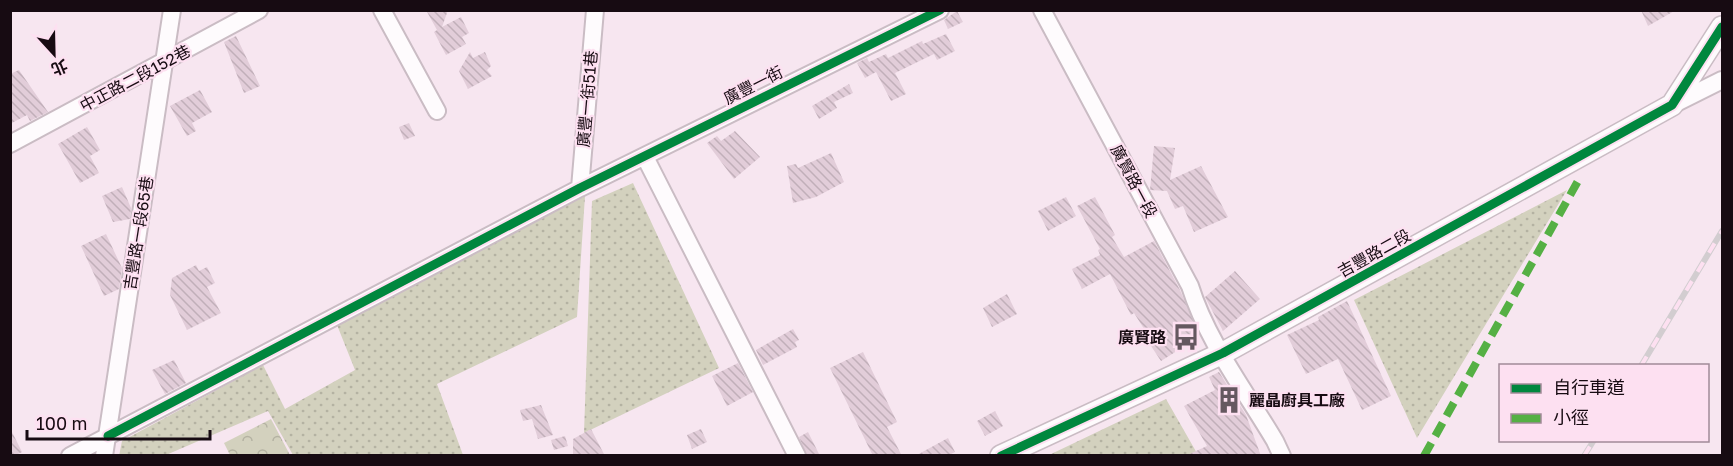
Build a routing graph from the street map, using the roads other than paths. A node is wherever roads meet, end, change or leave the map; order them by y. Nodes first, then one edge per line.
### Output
1 (172, 10) edge
2 (259, 10) edge
3 (382, 10) edge
4 (595, 10) edge
5 (939, 10) edge
6 (1042, 10) edge
7 (1722, 27) edge
8 (164, 62) junction
9 (1722, 80) edge
10 (1672, 105) junction
11 (437, 111) dead end
12 (10, 144) edge
13 (645, 157) junction
14 (580, 188) junction
15 (1223, 353) junction
16 (108, 436) junction
17 (1005, 455) edge
18 (70, 456) edge
19 (105, 456) edge
20 (797, 456) edge
21 (1281, 456) edge

1 - 8 street, 吉豐路一段65巷
2 - 8 street, 中正路二段152巷
3 - 11 street
4 - 14 street, 廣豐一街51巷
5 - 13 street, 廣豐一街
6 - 15 street, 廣賢路一段
7 - 10 main road, 吉豐路二段
8 - 12 street, 中正路二段152巷
8 - 16 street, 吉豐路一段65巷
9 - 10 street
10 - 15 main road, 吉豐路二段
13 - 14 street, 廣豐一街
13 - 20 street
14 - 16 street, 廣豐一街
15 - 17 main road, 吉豐路二段
15 - 21 street, 廣賢路一段
16 - 18 street, 廣豐一街
16 - 19 street, 吉豐路一段65巷

